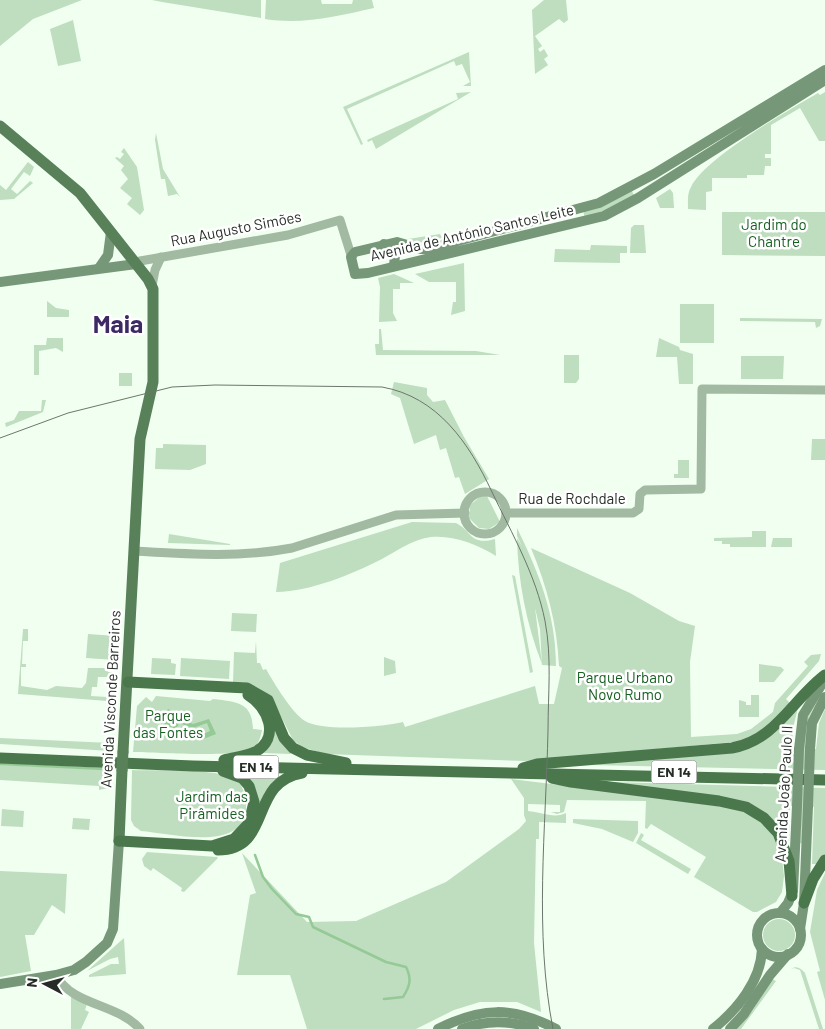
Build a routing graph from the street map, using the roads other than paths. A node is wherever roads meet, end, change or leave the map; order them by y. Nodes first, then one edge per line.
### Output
1 (825, 70) edge
2 (825, 80) edge
3 (0, 126) edge
4 (675, 160) junction
5 (683, 168) junction
6 (654, 174) junction
7 (663, 182) junction
8 (521, 224) junction
9 (112, 232) junction
10 (525, 235) junction
11 (384, 244) junction
12 (351, 254) junction
13 (161, 257) junction
14 (136, 264) junction
15 (394, 266) junction
16 (99, 268) junction
17 (0, 282) edge
18 (152, 286) junction
19 (822, 389) edge
20 (465, 513) junction
21 (506, 513) junction
22 (134, 551) junction
23 (825, 676) edge
24 (825, 679) edge
25 (128, 682) junction
26 (232, 688) junction
27 (825, 697) edge
28 (804, 749) junction
29 (0, 754) edge
30 (0, 758) edge
31 (224, 760) junction
32 (108, 761) junction
33 (134, 761) junction
34 (346, 763) junction
35 (193, 766) junction
36 (319, 769) junction
37 (527, 771) junction
38 (825, 776) edge
39 (825, 780) edge
40 (802, 806) junction
41 (119, 841) junction
42 (212, 846) junction
43 (825, 860) edge
44 (792, 896) junction
45 (804, 903) junction
46 (780, 913) junction
47 (800, 929) junction
48 (762, 949) junction
49 (788, 954) junction
50 (56, 975) junction
51 (0, 984) edge
52 (140, 1029) edge
53 (438, 1029) edge
54 (462, 1029) edge
55 (534, 1029) edge
56 (556, 1029) edge
57 (713, 1029) edge
58 (730, 1029) edge

1 - 4 main road, Avenida de António Santos Leite
2 - 5 main road, Avenida de António Santos Leite
3 - 9 main road
4 - 5 main road
4 - 6 main road, Avenida de António Santos Leite
5 - 7 main road, Avenida de António Santos Leite
6 - 7 main road
6 - 8 main road, Avenida de António Santos Leite
7 - 10 main road, Avenida de António Santos Leite
8 - 10 main road
8 - 11 main road, Avenida de António Santos Leite
9 - 14 main road
9 - 16 main road
10 - 15 main road, Avenida de António Santos Leite
11 - 12 main road, Avenida de António Santos Leite
11 - 15 main road
12 - 13 street, Rua Augusto Simões
12 - 15 main road, Avenida de António Santos Leite
13 - 14 street, Rua Augusto Simões
13 - 18 street
14 - 16 main road
14 - 18 main road
16 - 17 main road
18 - 22 main road, Avenida Visconde Barreiros
19 - 21 street, Rua de Rochdale
20 - 21 street
20 - 21 street
20 - 22 street
22 - 25 main road, Avenida Visconde Barreiros
23 - 37 highway
24 - 28 main road, Avenida João Paulo II
25 - 26 highway
25 - 41 main road, Avenida Visconde Barreiros, bridge
26 - 31 highway, EN 14
26 - 34 highway, EN 14
27 - 28 main road, Avenida João Paulo II
28 - 40 main road, Avenida João Paulo II, bridge
29 - 32 highway, EN 14
30 - 32 highway, EN 14
31 - 33 highway, EN 14
31 - 34 highway, EN 14
32 - 33 highway, EN 14
33 - 35 highway, EN 14
34 - 37 highway, EN 14
35 - 36 highway, EN 14
35 - 42 highway, EN 14
36 - 37 highway, EN 14
36 - 42 highway, EN 14
37 - 38 highway, EN 14
37 - 39 highway, EN 14
37 - 44 highway
40 - 44 main road, Avenida João Paulo II
40 - 45 main road, Avenida João Paulo II
41 - 42 highway
41 - 50 main road, Avenida Visconde Barreiros
43 - 45 highway
44 - 46 main road, Avenida João Paulo II
45 - 47 main road, Avenida João Paulo II
46 - 47 main road
46 - 48 main road
47 - 49 main road
48 - 49 main road
48 - 57 main road
49 - 58 main road
50 - 51 main road, Avenida Visconde Barreiros
50 - 52 street
53 - 56 main road
54 - 55 main road

